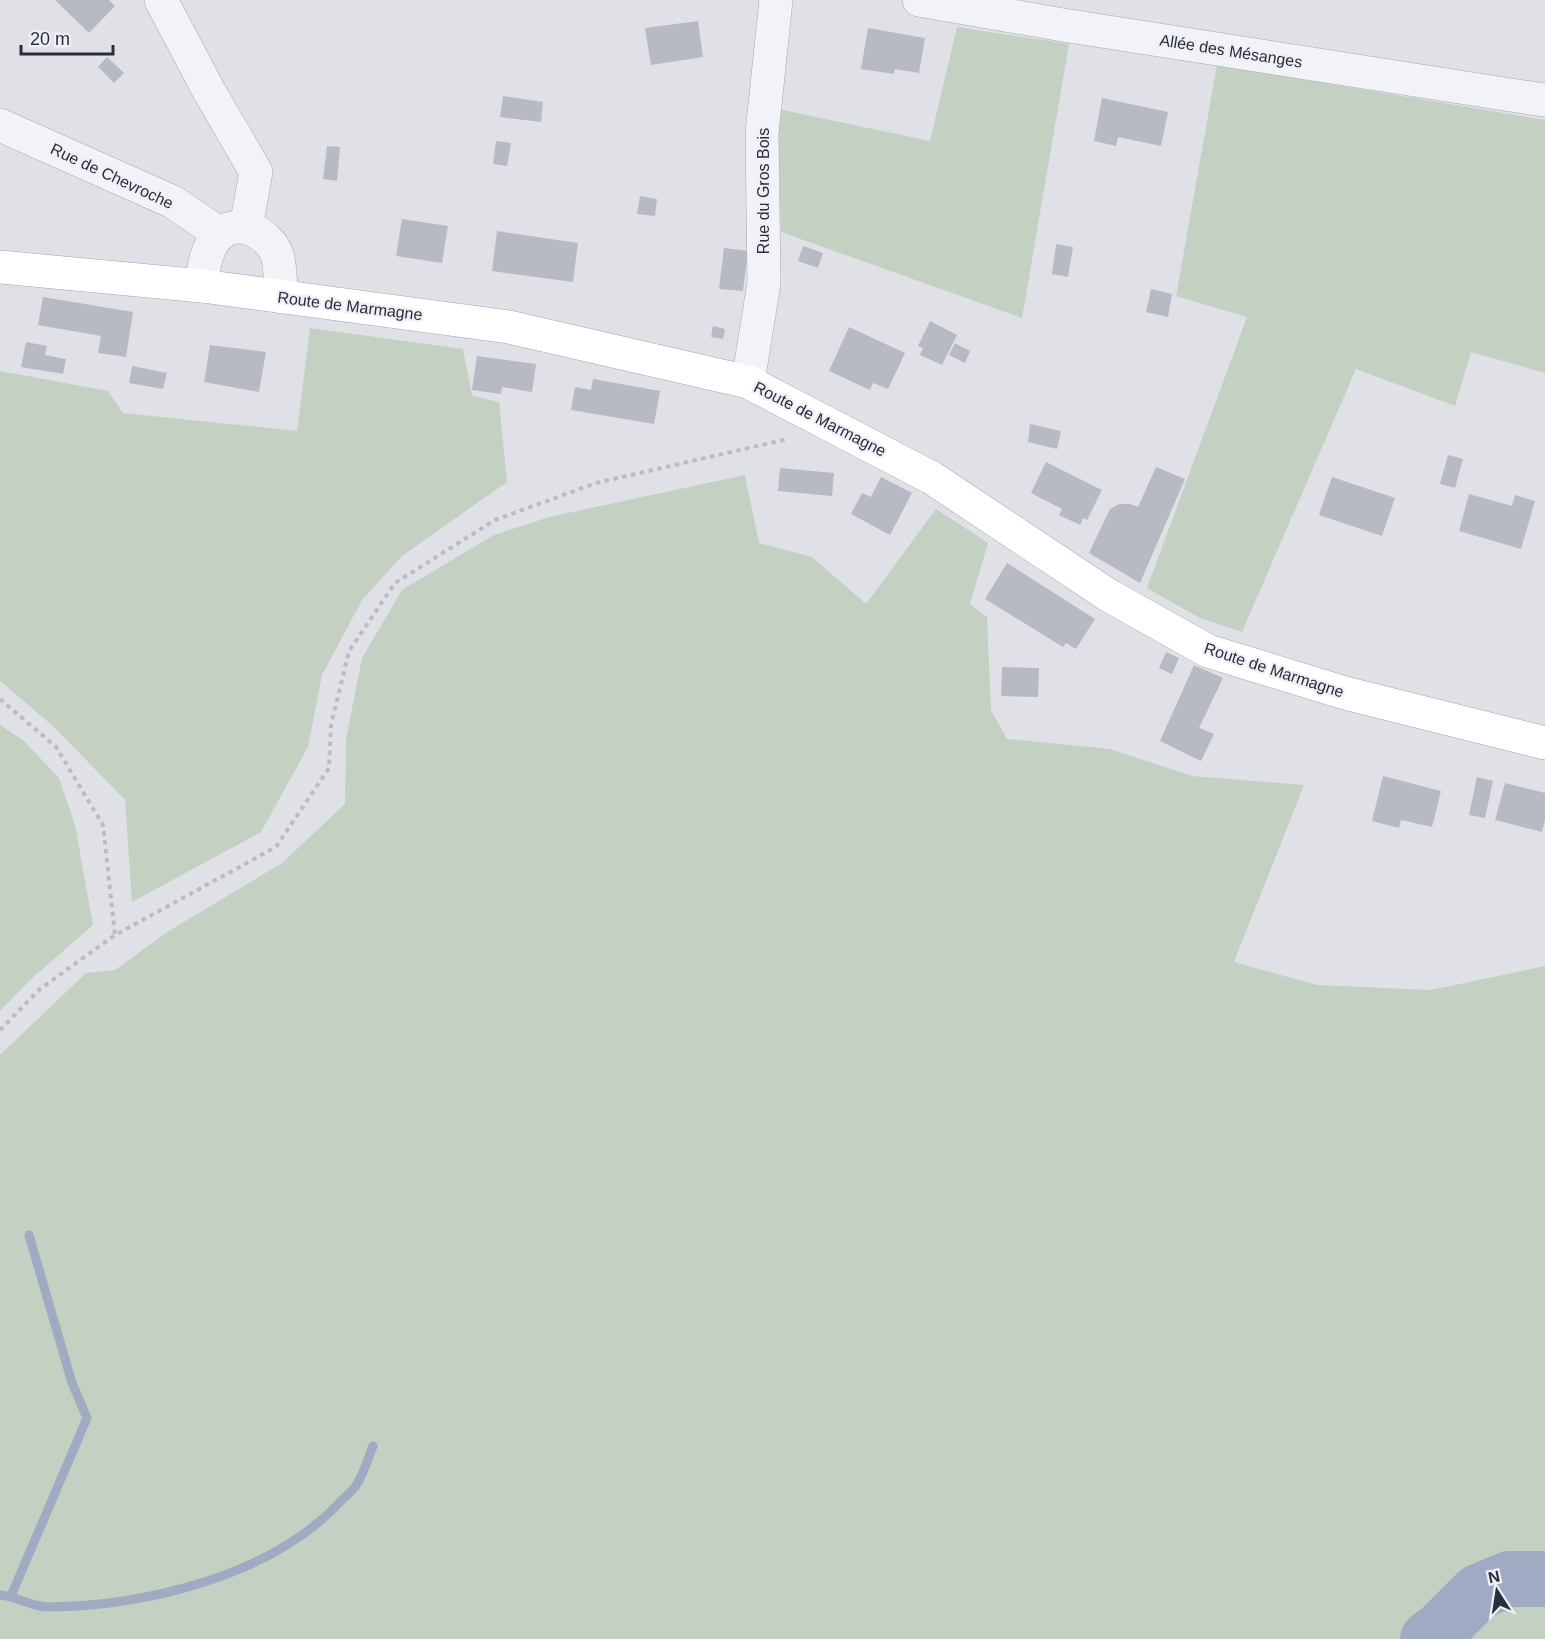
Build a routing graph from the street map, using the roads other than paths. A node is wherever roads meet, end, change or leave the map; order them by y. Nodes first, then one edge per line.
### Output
1 (161, 0) edge
2 (776, 0) edge
3 (919, 0) edge
4 (1543, 100) dead end
5 (0, 125) edge
6 (233, 230) junction
7 (0, 267) edge
8 (202, 286) junction
9 (282, 297) junction
10 (748, 382) junction
11 (1545, 743) edge

1 - 6 street
2 - 10 street, Rue du Gros Bois
3 - 4 street, Allée des Mésanges
5 - 6 street, Rue de Chevroche
6 - 8 street
6 - 9 street, Rue de Chevroche
7 - 8 main road, Route de Marmagne
8 - 9 main road, Route de Marmagne
9 - 10 main road, Route de Marmagne
10 - 11 main road, Route de Marmagne

